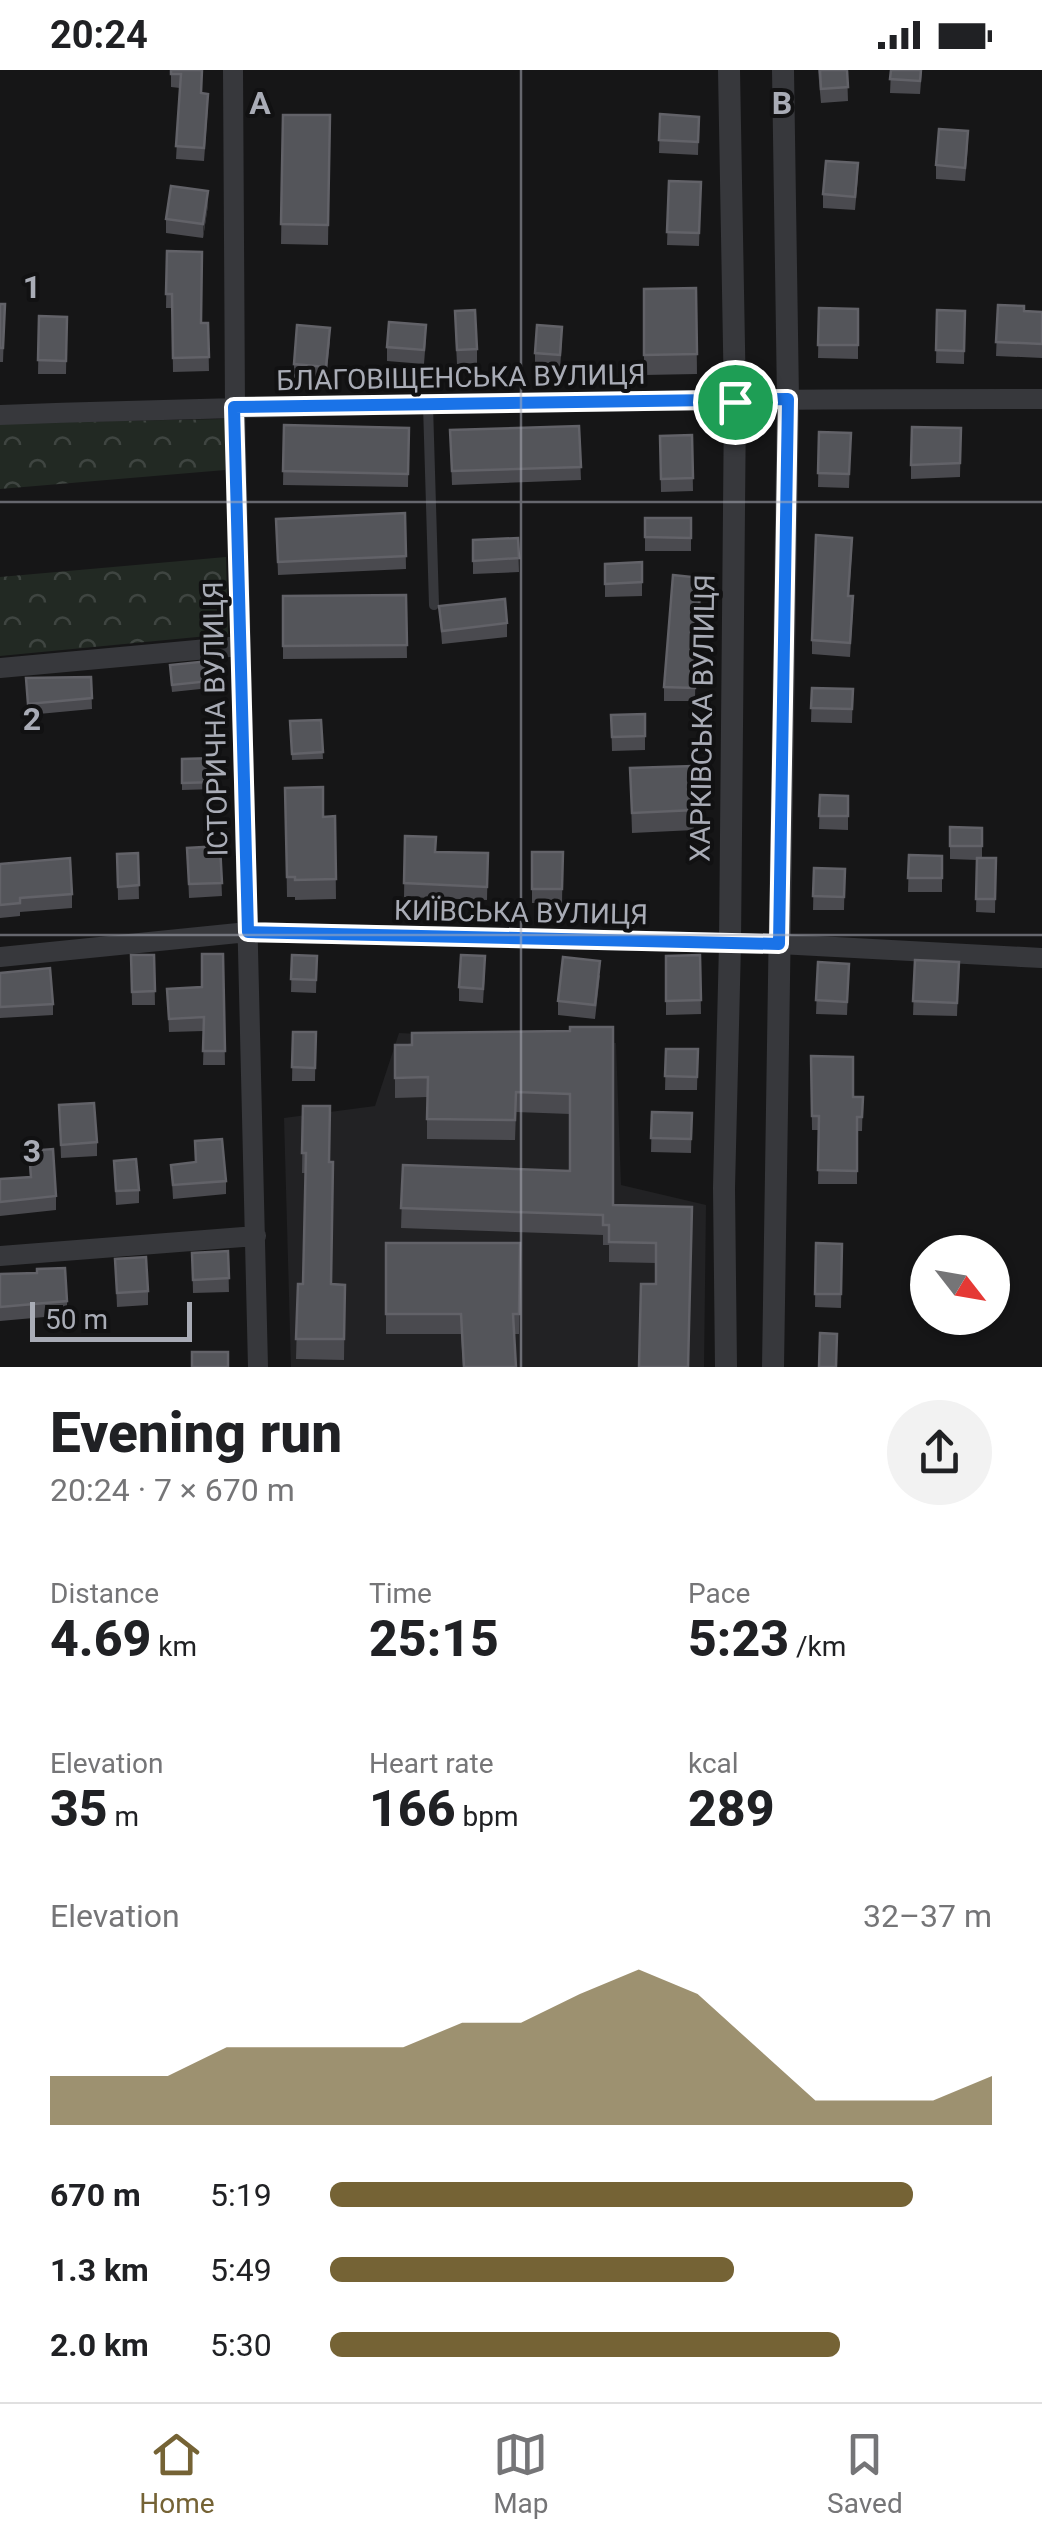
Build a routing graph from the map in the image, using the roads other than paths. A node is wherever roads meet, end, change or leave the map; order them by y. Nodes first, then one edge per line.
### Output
1 (233, 70) edge
2 (729, 70) edge
3 (783, 70) edge
4 (788, 399) junction
5 (1042, 399) edge
6 (735, 402) junction
7 (428, 405) junction
8 (234, 407) junction
9 (0, 415) edge
10 (434, 605) dead end
11 (240, 646) junction
12 (0, 668) edge
13 (248, 932) junction
14 (730, 944) junction
15 (779, 944) junction
16 (0, 957) edge
17 (1042, 958) edge
18 (256, 1236) junction
19 (0, 1256) edge
20 (258, 1367) edge
21 (726, 1367) edge
22 (773, 1367) edge

1 - 8 street, ІСТОРИЧНА ВУЛИЦЯ
2 - 6 street, ХАРКІВСЬКА ВУЛИЦЯ
3 - 4 street
4 - 5 street, БЛАГОВІЩЕНСЬКА ВУЛИЦЯ
4 - 6 street, БЛАГОВІЩЕНСЬКА ВУЛИЦЯ
4 - 15 street
6 - 7 street, БЛАГОВІЩЕНСЬКА ВУЛИЦЯ
6 - 14 street, ХАРКІВСЬКА ВУЛИЦЯ
7 - 8 street, БЛАГОВІЩЕНСЬКА ВУЛИЦЯ
7 - 10 lane
8 - 9 street, БЛАГОВІЩЕНСЬКА ВУЛИЦЯ
8 - 11 street, ІСТОРИЧНА ВУЛИЦЯ
11 - 12 street
11 - 13 street, ІСТОРИЧНА ВУЛИЦЯ
13 - 14 street, КИЇВСЬКА ВУЛИЦЯ
13 - 16 street, КИЇВСЬКА ВУЛИЦЯ
13 - 18 street, ІСТОРИЧНА ВУЛИЦЯ
14 - 15 street, КИЇВСЬКА ВУЛИЦЯ
14 - 21 street, ХАРКІВСЬКА ВУЛИЦЯ
15 - 17 street, КИЇВСЬКА ВУЛИЦЯ
15 - 22 street
18 - 19 street
18 - 20 street, ІСТОРИЧНА ВУЛИЦЯ

